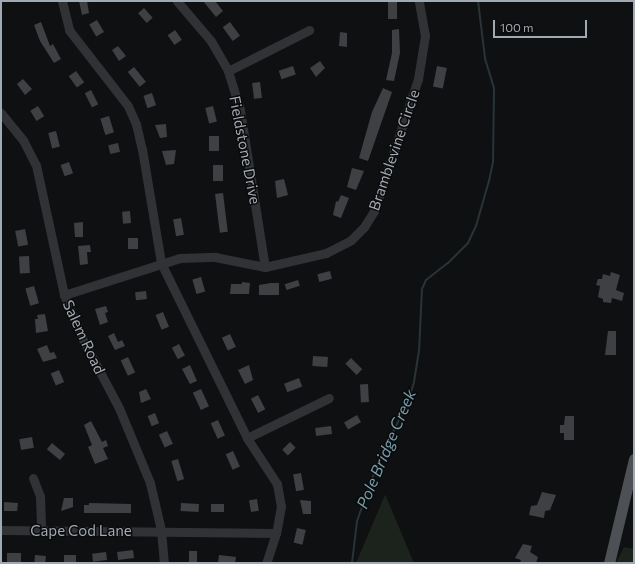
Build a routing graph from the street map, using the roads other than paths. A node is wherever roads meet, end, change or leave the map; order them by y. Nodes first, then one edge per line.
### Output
1 (62, 1) edge
2 (177, 1) edge
3 (419, 1) edge
4 (309, 30) dead end
5 (228, 71) junction
6 (1, 113) edge
7 (161, 263) junction
8 (265, 268) junction
9 (64, 295) junction
10 (329, 398) dead end
11 (247, 438) junction
12 (634, 459) edge
13 (33, 478) dead end
14 (1, 530) edge
15 (161, 530) junction
16 (41, 531) junction
17 (276, 533) junction
18 (164, 563) edge
19 (266, 563) edge
20 (609, 563) edge

1 - 7 street
2 - 5 street, Fieldstone Drive
3 - 8 street, Bramblevine Circle
4 - 5 street
5 - 8 street, Fieldstone Drive
6 - 9 street, Salem Road
7 - 8 street, Bramblevine Circle
7 - 9 street, Bramblevine Circle
7 - 11 street
9 - 15 street, Salem Road
10 - 11 street
11 - 17 street
12 - 20 main road
13 - 16 street
14 - 16 street, Cape Cod Lane
15 - 16 street, Cape Cod Lane
15 - 17 street, Cape Cod Lane
15 - 18 street, Salem Road
17 - 19 street

